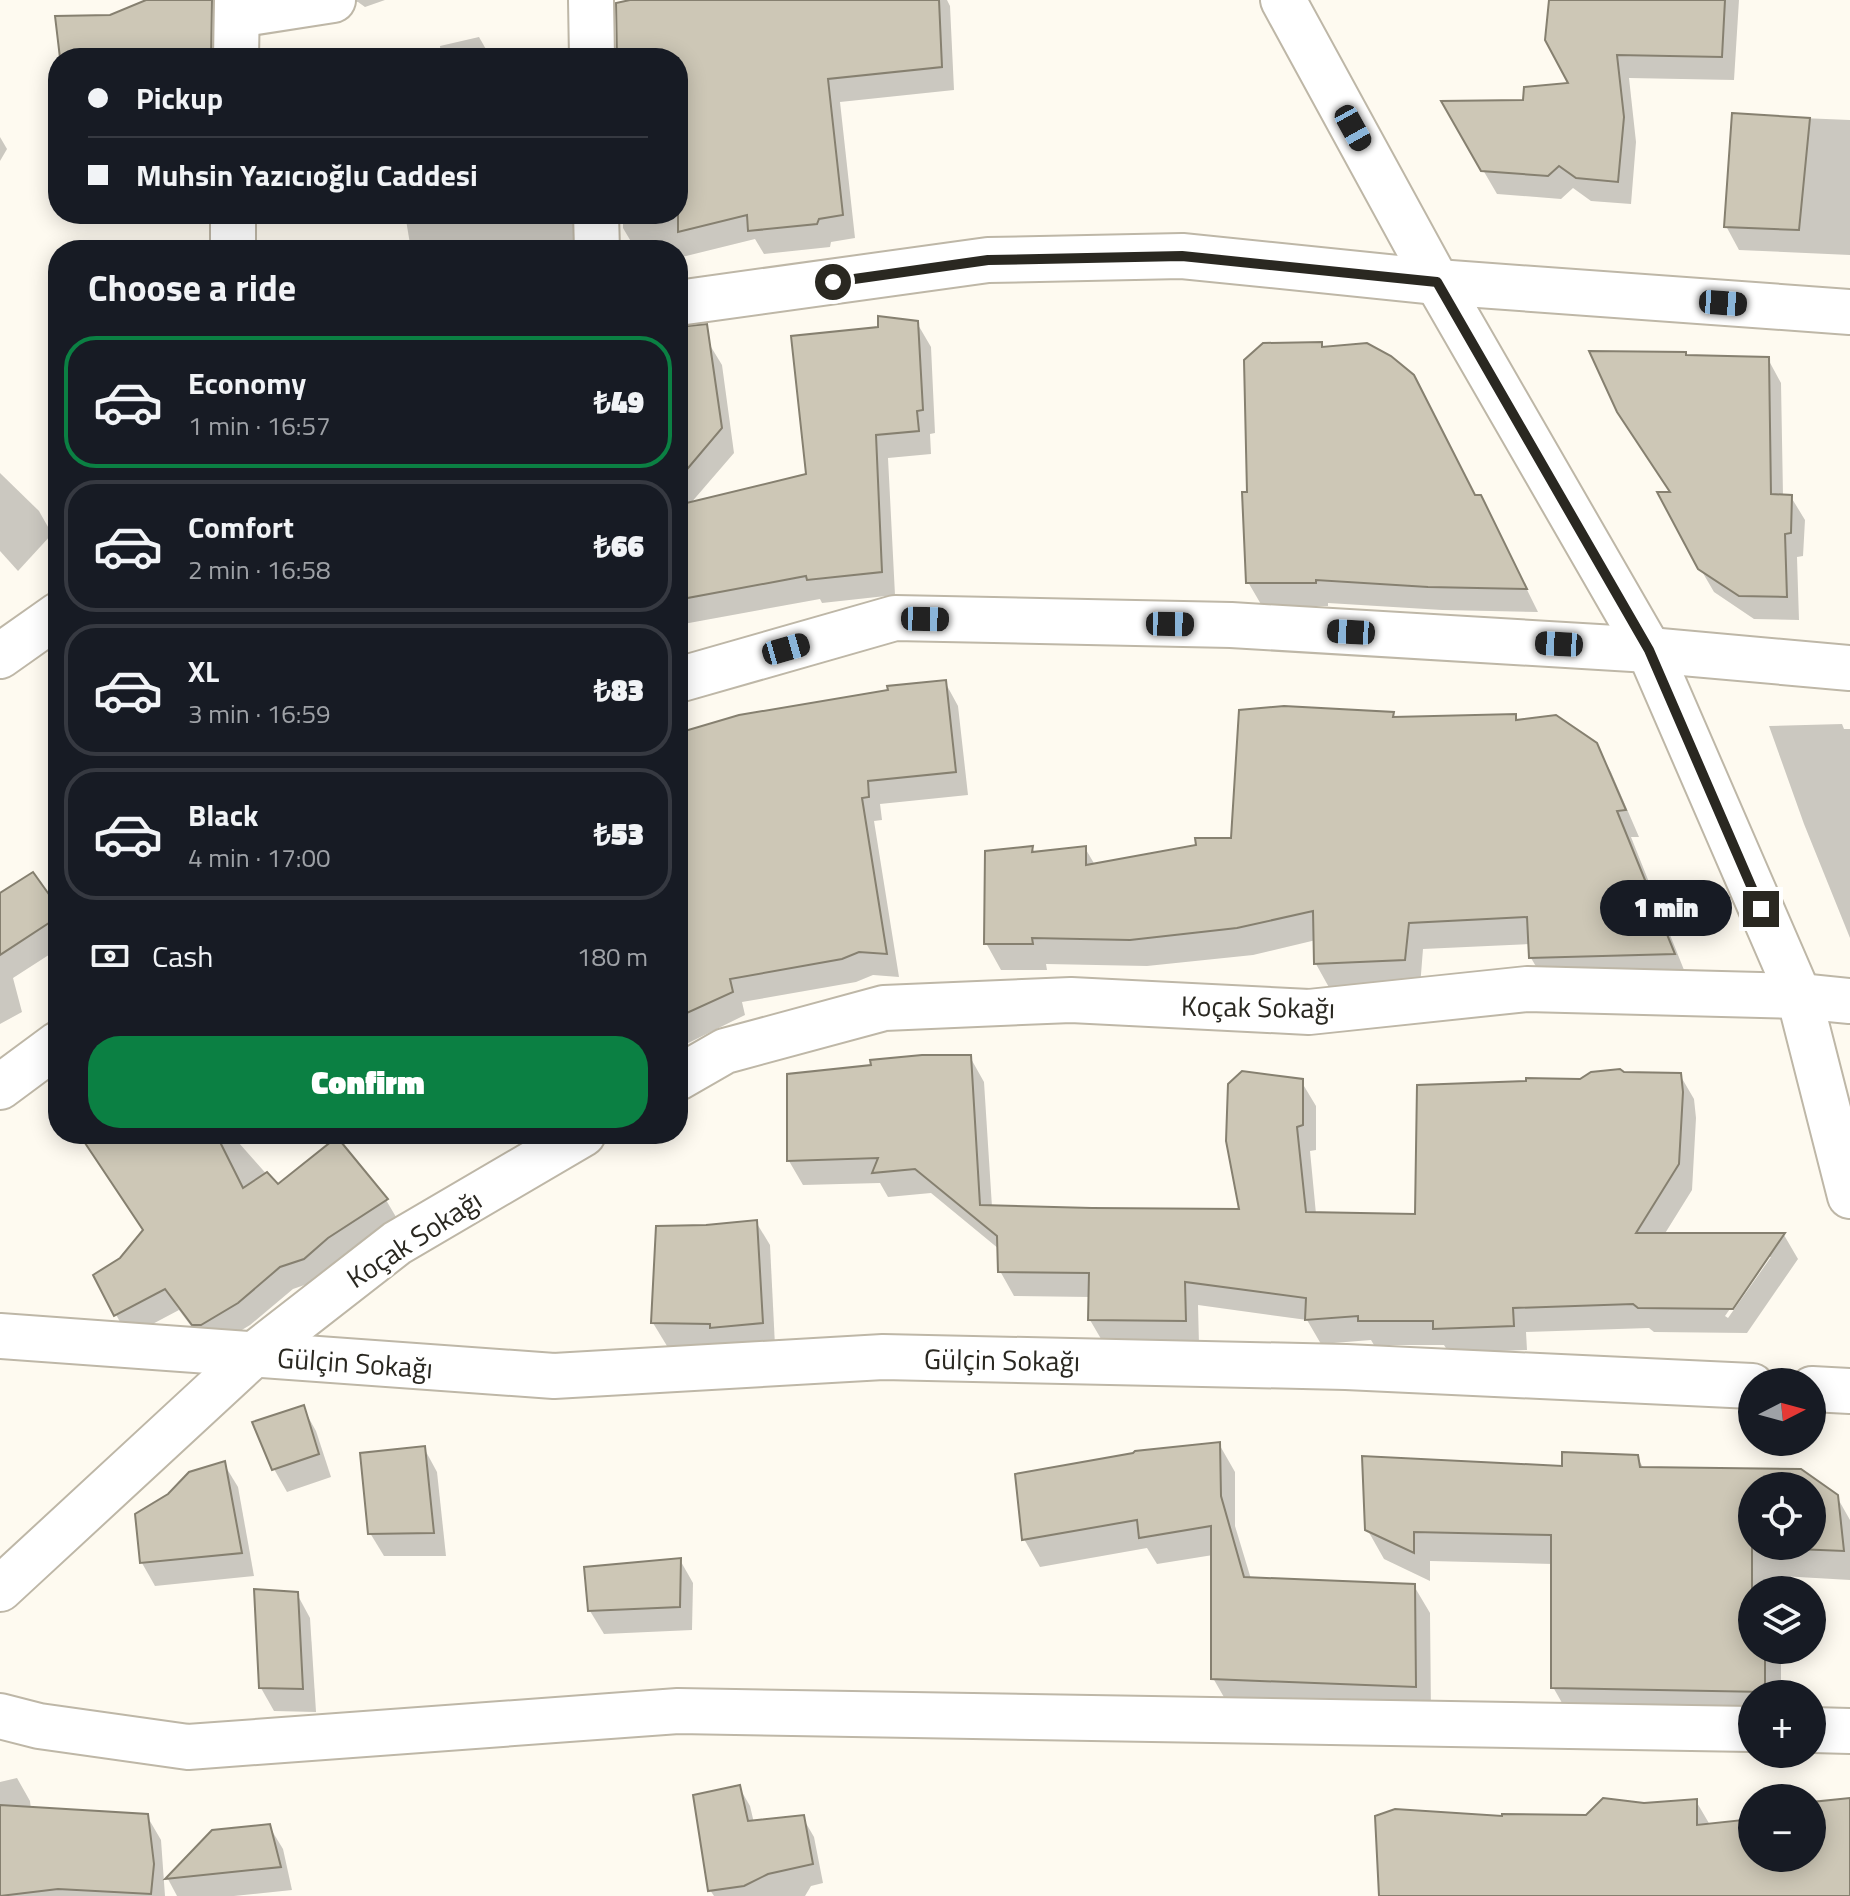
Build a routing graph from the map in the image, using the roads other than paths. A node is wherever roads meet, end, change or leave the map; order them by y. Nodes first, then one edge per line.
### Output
1 (333, 0) edge
2 (591, 0) edge
3 (1283, 0) edge
4 (237, 8) edge
5 (236, 48) edge
6 (592, 48) edge
7 (1437, 282) junction
8 (688, 302) edge
9 (1850, 312) edge
10 (48, 622) edge
11 (1649, 650) junction
12 (0, 656) edge
13 (1850, 668) edge
14 (688, 677) edge
15 (1799, 996) junction
16 (1850, 1001) edge
17 (48, 1051) edge
18 (688, 1072) edge
19 (0, 1087) edge
20 (566, 1144) edge
21 (1850, 1196) edge
22 (0, 1336) edge
23 (252, 1356) junction
24 (1738, 1385) edge
25 (1826, 1390) edge
26 (1850, 1391) edge
27 (0, 1589) edge
28 (0, 1716) edge
29 (1738, 1729) edge
30 (1826, 1730) edge
31 (1850, 1731) edge

1 - 4 street
2 - 6 street
3 - 7 street
4 - 5 street
7 - 8 street
7 - 9 street
7 - 11 street
10 - 12 street
11 - 13 street
11 - 14 street
11 - 15 street
15 - 16 street, Koçak Sokağı
15 - 18 street, Koçak Sokağı
15 - 21 street
17 - 19 street
20 - 23 street, Koçak Sokağı
22 - 23 street, Gülçin Sokağı
23 - 24 street, Gülçin Sokağı
23 - 27 street, Koçak Sokağı
25 - 26 street
28 - 29 street
30 - 31 street

